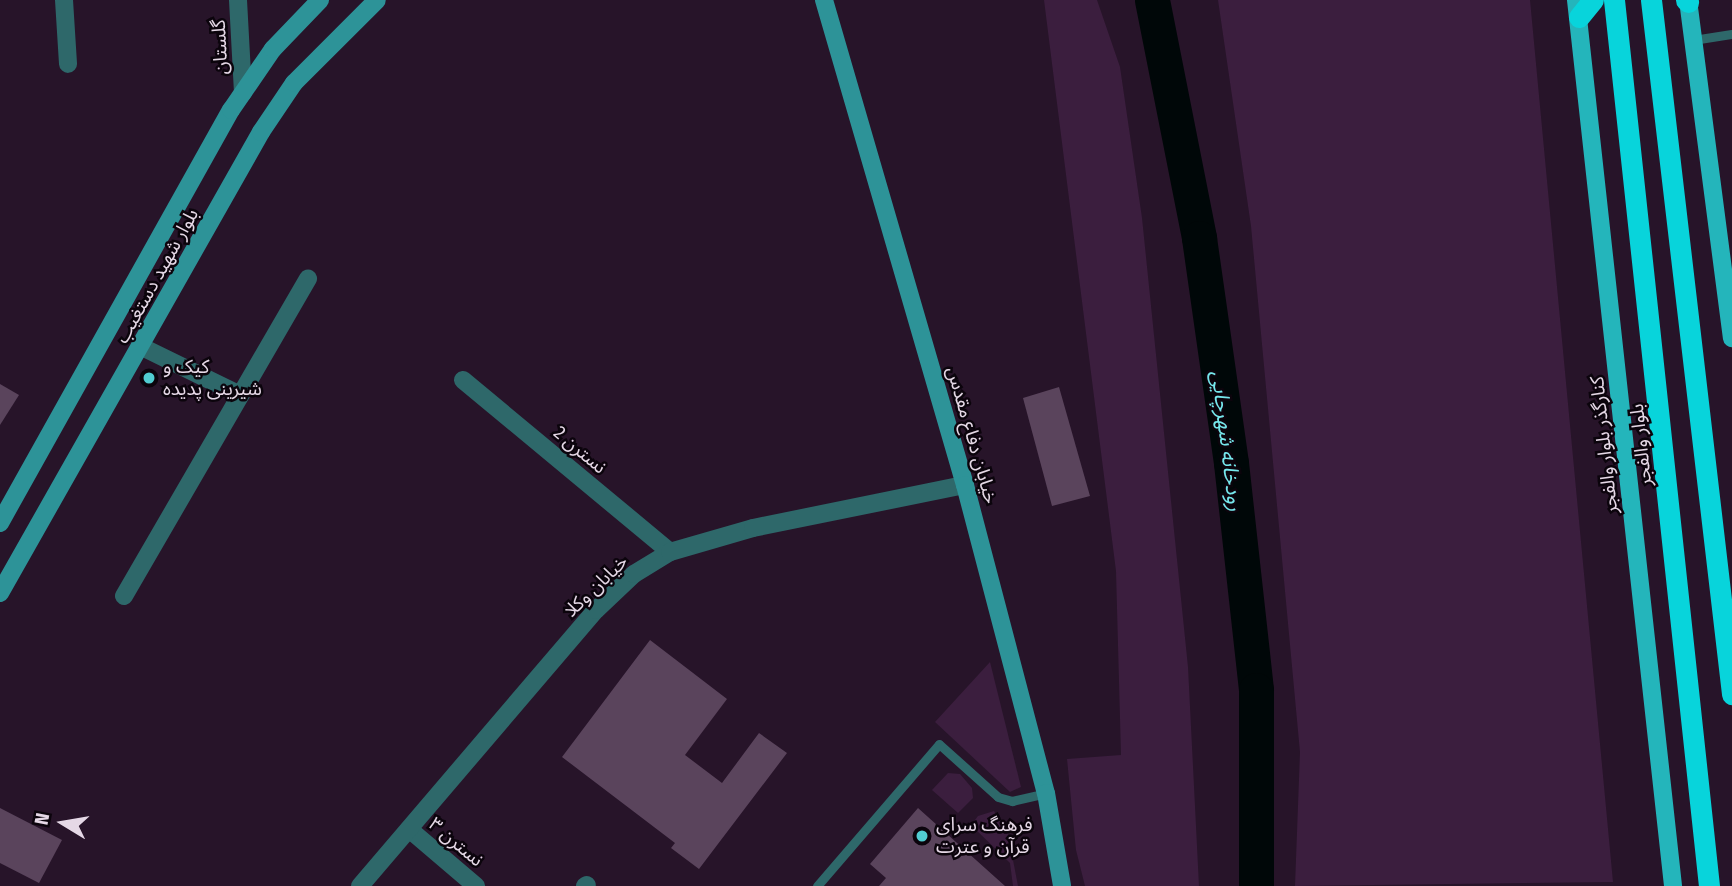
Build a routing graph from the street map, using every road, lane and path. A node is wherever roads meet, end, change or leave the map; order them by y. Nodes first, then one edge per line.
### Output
1 (64, 0) edge
2 (238, 0) edge
3 (320, 0) edge
4 (377, 0) edge
5 (824, 0) edge
6 (1593, 0) edge
7 (1615, 0) edge
8 (1651, 0) edge
9 (1690, 0) edge
10 (1578, 9) edge
11 (1732, 34) edge
12 (1693, 40) junction
13 (68, 64) dead end
14 (243, 93) junction
15 (1726, 252) edge
16 (308, 279) dead end
17 (1732, 338) edge
18 (142, 347) junction
19 (463, 380) dead end
20 (240, 396) junction
21 (965, 485) junction
22 (0, 523) edge
23 (670, 552) junction
24 (0, 593) edge
25 (124, 596) dead end
26 (1732, 694) edge
27 (1046, 793) junction
28 (409, 829) junction
29 (360, 886) edge
30 (476, 886) edge
31 (817, 886) edge
32 (1062, 886) edge
33 (1672, 886) edge
34 (1709, 886) edge

1 - 13 street
2 - 14 street, گلستان
3 - 14 main road, بلوار شهید دستغیب
4 - 18 main road, بلوار شهید دستغیب
5 - 21 main road, خیابان دفاع مقدس
6 - 10 highway
7 - 34 highway, بلوار والفجر
8 - 26 highway
9 - 12 main road
10 - 33 main road, کنارگذر بلوار والفجر
11 - 12 lane
12 - 15 main road
14 - 22 main road, بلوار شهید دستغیب
15 - 17 main road
16 - 20 street
18 - 20 street
18 - 24 main road, بلوار شهید دستغیب
19 - 23 street, نسترن 2
20 - 25 street
21 - 23 street, خیابان وکلا
21 - 27 main road, خیابان دفاع مقدس
23 - 28 street, خیابان وکلا
27 - 31 lane
27 - 32 main road, خیابان دفاع مقدس
28 - 29 street, خیابان وکلا
28 - 30 street, نسترن ۳

